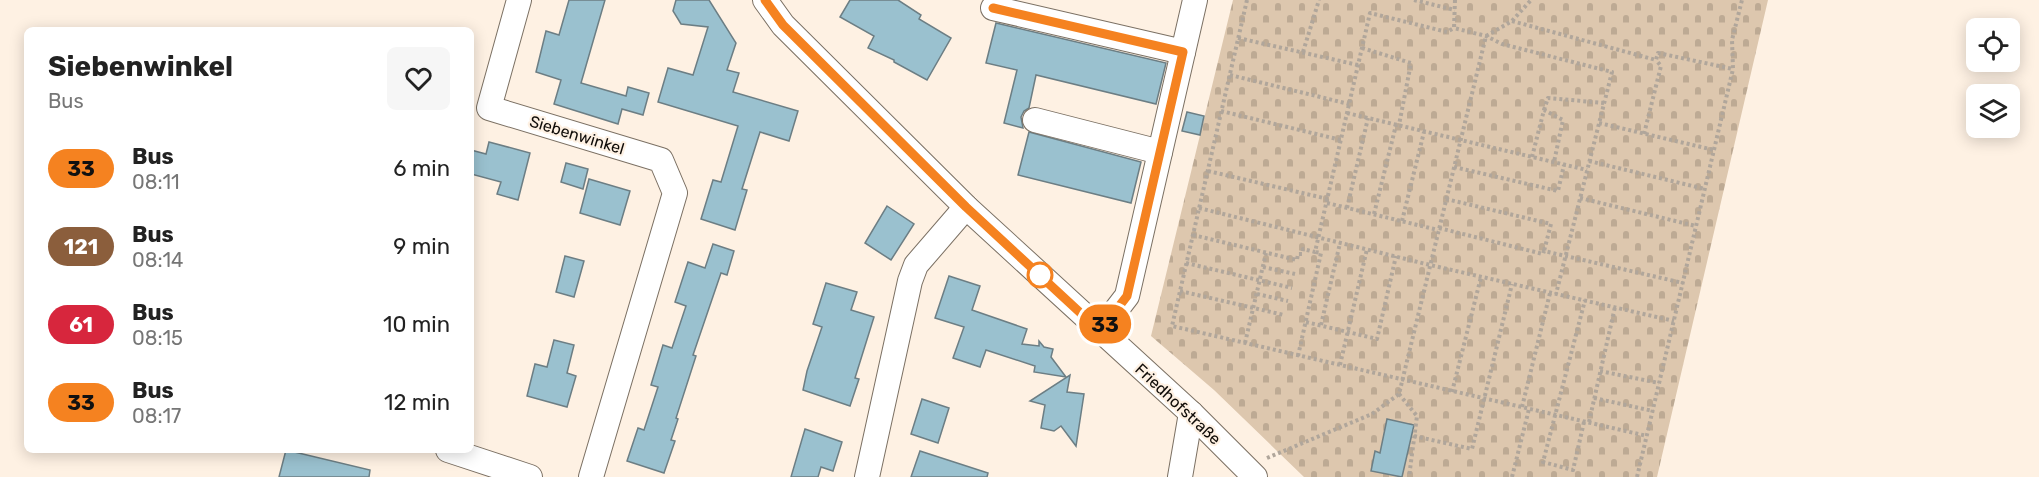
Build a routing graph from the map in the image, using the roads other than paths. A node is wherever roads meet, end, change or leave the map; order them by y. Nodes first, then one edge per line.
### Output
1 (519, 0) edge
2 (765, 0) edge
3 (1195, 0) edge
4 (993, 8) dead end
5 (1183, 52) junction
6 (1035, 120) dead end
7 (1160, 152) junction
8 (966, 207) junction
9 (1100, 331) junction
10 (1191, 413) junction
11 (457, 453) edge
12 (1250, 472) edge
13 (530, 477) edge
14 (591, 477) edge
15 (867, 477) edge
16 (1180, 477) edge

1 - 14 street, Siebenwinkel
2 - 8 street, Friedhofstraße
3 - 5 street
4 - 5 street
5 - 7 street
6 - 7 street
7 - 9 street
8 - 9 street, Friedhofstraße
8 - 15 street
9 - 10 street, Friedhofstraße
10 - 12 street, Friedhofstraße
10 - 16 street
11 - 13 street

